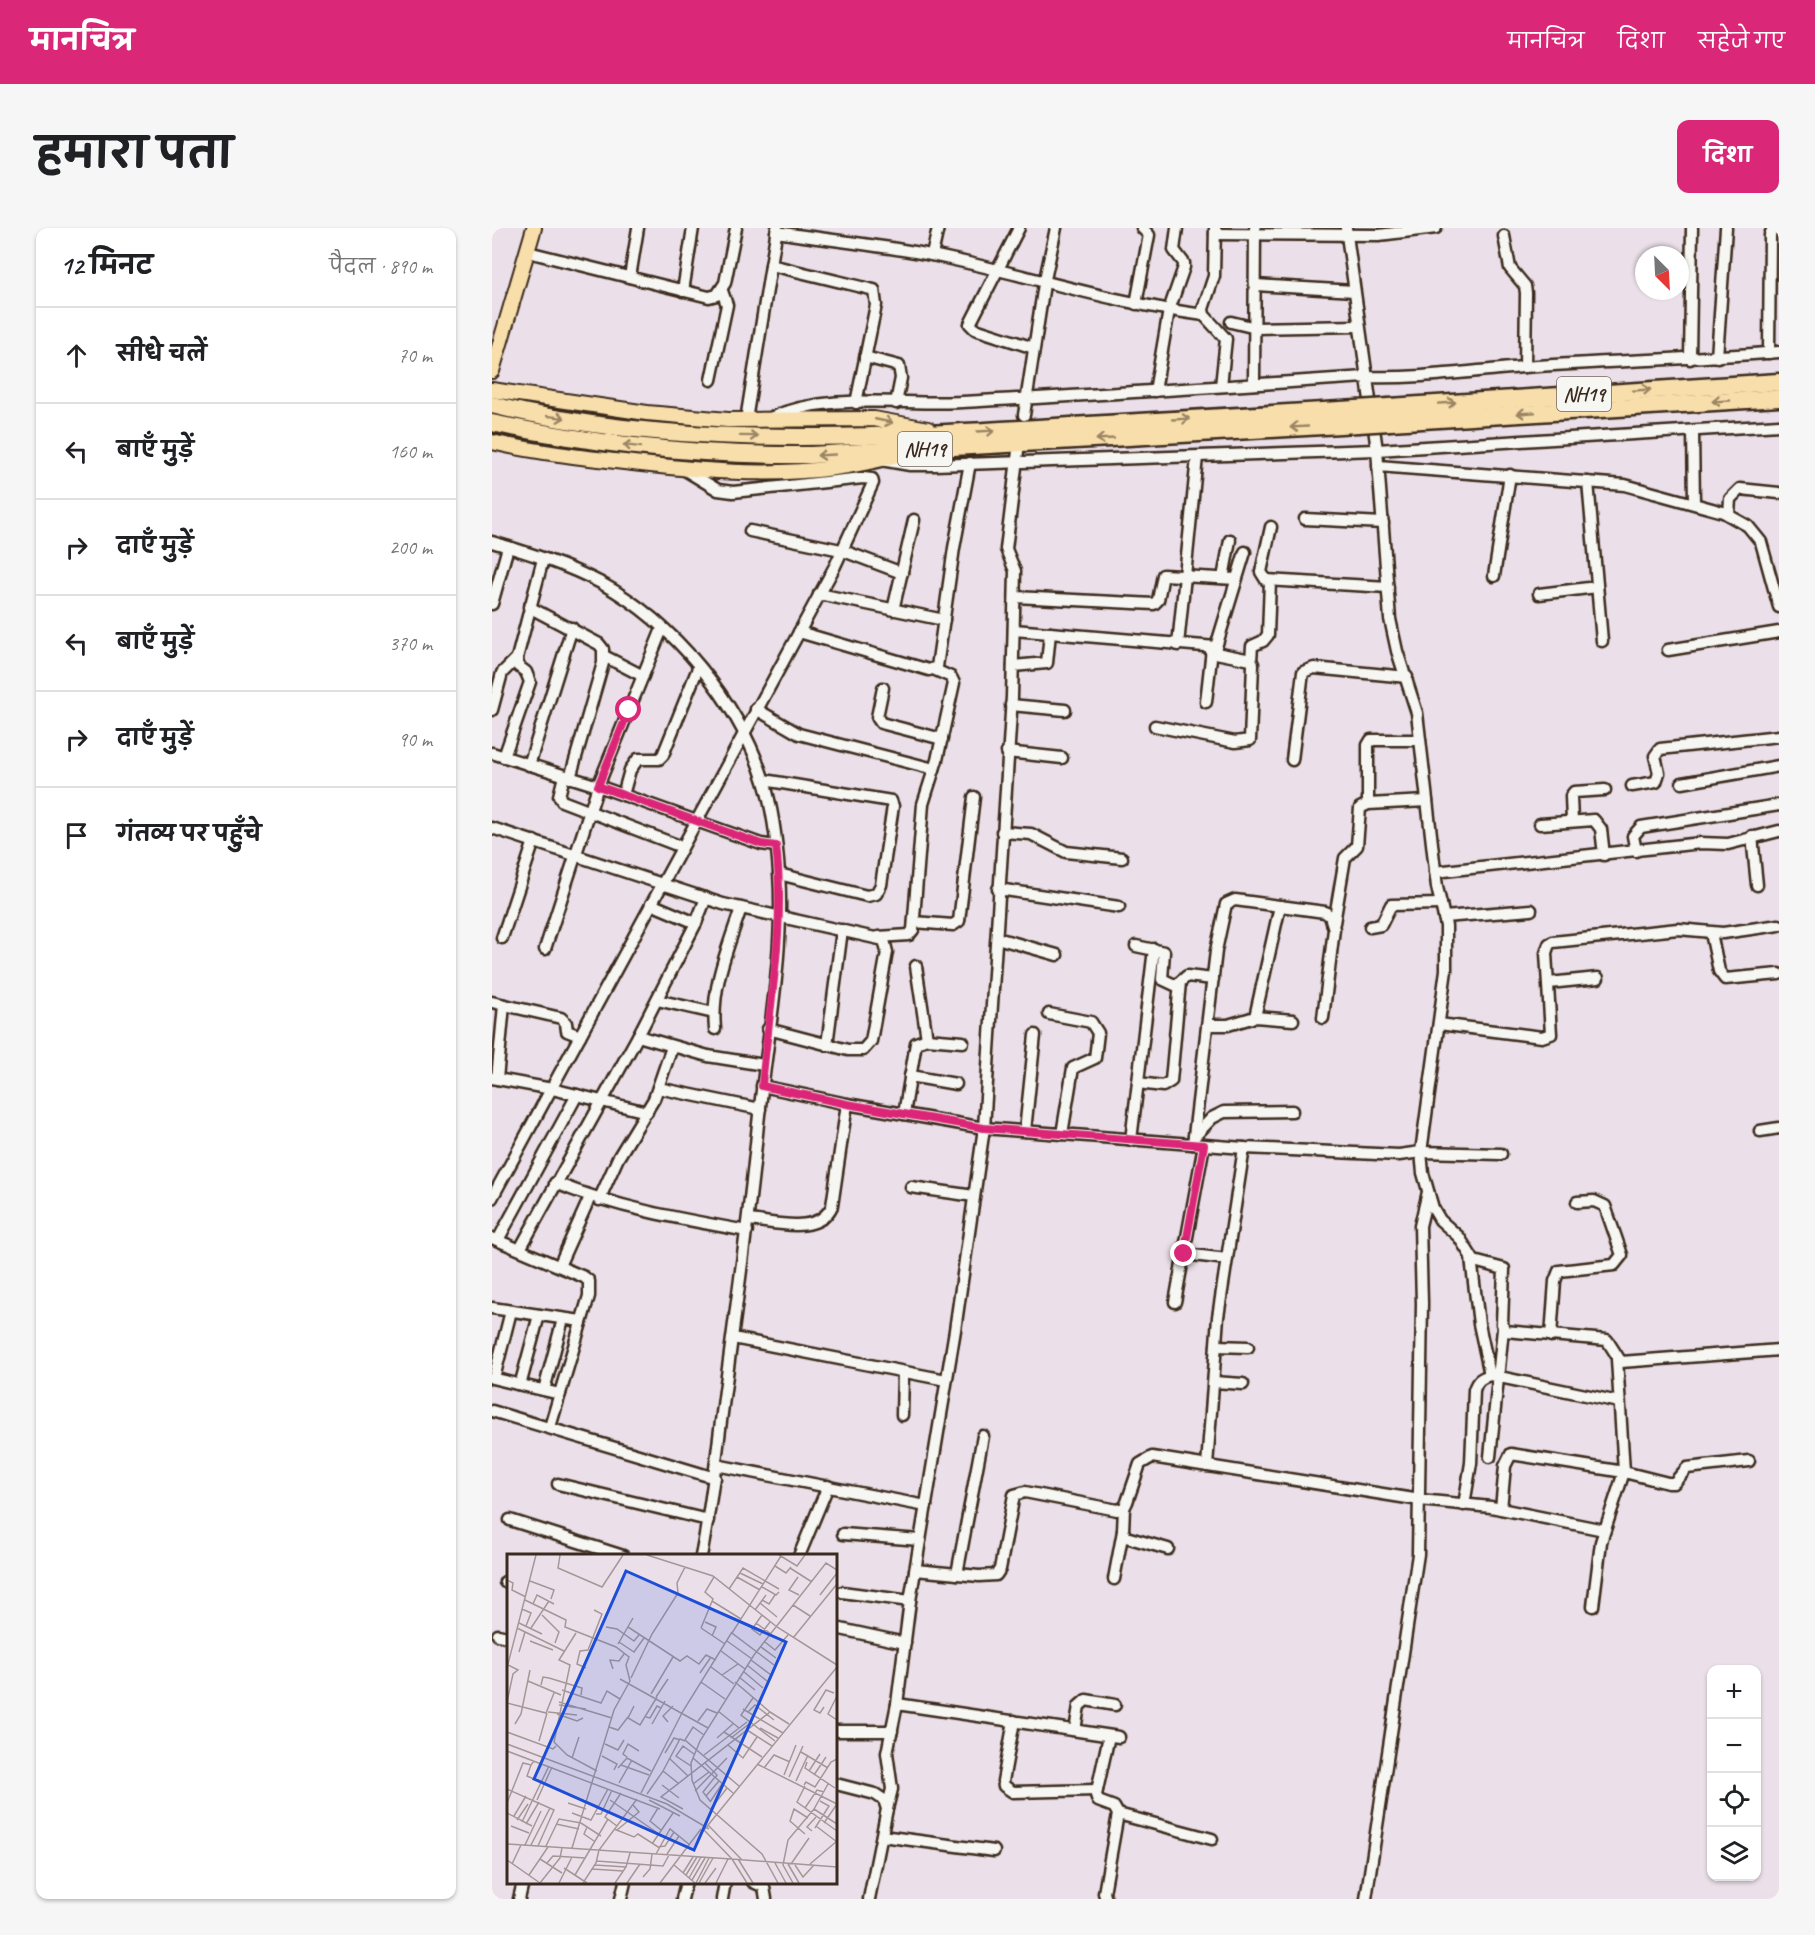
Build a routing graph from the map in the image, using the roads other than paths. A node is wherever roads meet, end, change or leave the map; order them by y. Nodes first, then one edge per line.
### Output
1 (534, 228) edge
2 (638, 228) edge
3 (693, 228) edge
4 (736, 228) edge
5 (938, 228) edge
6 (1019, 228) edge
7 (1056, 228) edge
8 (1142, 228) edge
9 (1178, 228) edge
10 (1436, 228) edge
11 (1692, 228) edge
12 (1726, 228) edge
13 (1773, 228) edge
14 (777, 230) edge
15 (1215, 231) edge
16 (1255, 231) edge
17 (1347, 232) edge
18 (1504, 236) dead end
19 (528, 252) junction
20 (932, 255) junction
21 (771, 265) junction
22 (996, 271) junction
23 (630, 277) junction
24 (1044, 284) junction
25 (1256, 285) junction
26 (683, 291) junction
27 (722, 291) junction
28 (1354, 291) junction
29 (1136, 304) junction
30 (1169, 310) junction
31 (1204, 315) junction
32 (1231, 322) dead end
33 (1359, 326) junction
34 (1256, 328) junction
35 (1035, 348) junction
36 (1774, 352) edge
37 (865, 357) junction
38 (1717, 357) junction
39 (1690, 359) junction
40 (1524, 367) junction
41 (492, 371) edge
42 (1365, 377) junction
43 (711, 380) dead end
44 (1779, 382) edge
45 (1254, 384) junction
46 (1221, 386) junction
47 (1155, 391) junction
48 (1026, 398) junction
49 (1779, 398) edge
50 (494, 400) edge
51 (856, 403) junction
52 (896, 403) junction
53 (1389, 414) junction
54 (1024, 415) dead end
55 (1357, 416) junction
56 (746, 420) junction
57 (766, 420) junction
58 (493, 423) edge
59 (1779, 425) edge
60 (1693, 430) junction
61 (947, 433) junction
62 (492, 442) edge
63 (913, 450) junction
64 (1377, 450) junction
65 (1018, 451) dead end
66 (1197, 457) junction
67 (879, 460) junction
68 (970, 463) junction
69 (1016, 463) junction
70 (1378, 466) junction
71 (685, 470) junction
72 (1510, 476) junction
73 (1588, 482) junction
74 (1779, 493) edge
75 (1694, 503) junction
76 (1729, 515) junction
77 (1305, 519) dead end
78 (914, 520) dead end
79 (1383, 523) junction
80 (1271, 527) dead end
81 (750, 531) dead end
82 (1230, 540) dead end
83 (492, 542) edge
84 (508, 547) junction
85 (842, 550) junction
86 (1245, 552) dead end
87 (543, 558) junction
88 (902, 573) junction
89 (1184, 575) junction
90 (1494, 576) dead end
91 (1223, 578) junction
92 (1236, 579) junction
93 (1270, 581) junction
94 (1388, 587) junction
95 (1597, 587) junction
96 (819, 594) junction
97 (1539, 594) dead end
98 (1015, 597) junction
99 (492, 604) edge
100 (529, 607) junction
101 (1779, 607) edge
102 (893, 610) junction
103 (944, 620) junction
104 (572, 628) junction
105 (662, 628) junction
106 (1014, 630) junction
107 (799, 632) junction
108 (1779, 632) edge
109 (1050, 633) junction
110 (1602, 641) dead end
111 (1178, 645) junction
112 (1212, 650) junction
113 (1668, 650) dead end
114 (604, 656) junction
115 (516, 658) junction
116 (1251, 660) junction
117 (1013, 666) junction
118 (698, 668) junction
119 (933, 669) junction
120 (643, 676) junction
121 (1407, 677) junction
122 (884, 688) dead end
123 (1206, 702) dead end
124 (1011, 705) junction
125 (756, 709) junction
126 (492, 710) edge
127 (1065, 710) dead end
128 (1155, 726) dead end
129 (743, 731) junction
130 (1779, 736) edge
131 (942, 739) junction
132 (1420, 740) junction
133 (1007, 752) junction
134 (492, 753) edge
135 (504, 758) junction
136 (1062, 758) dead end
137 (1292, 760) dead end
138 (529, 765) junction
139 (1779, 766) edge
140 (934, 769) junction
141 (567, 777) junction
142 (764, 780) junction
143 (1682, 783) dead end
144 (598, 786) junction
145 (1632, 786) dead end
146 (1605, 790) dead end
147 (623, 795) junction
148 (974, 797) dead end
149 (1427, 801) junction
150 (1368, 804) junction
151 (1779, 805) edge
152 (590, 812) junction
153 (697, 821) junction
154 (1572, 821) junction
155 (1540, 824) dead end
156 (492, 828) edge
157 (1779, 831) edge
158 (1002, 832) junction
159 (1752, 836) junction
160 (534, 840) junction
161 (776, 846) junction
162 (682, 847) junction
163 (1636, 852) junction
164 (574, 854) junction
165 (1604, 855) junction
166 (1122, 858) dead end
167 (1435, 872) junction
168 (779, 873) junction
169 (663, 883) junction
170 (1757, 885) dead end
171 (998, 889) junction
172 (706, 898) junction
173 (651, 904) junction
174 (1441, 904) junction
175 (1280, 906) junction
176 (1119, 907) dead end
177 (741, 908) junction
178 (1531, 910) dead end
179 (779, 917) junction
180 (1444, 917) junction
181 (914, 922) junction
182 (696, 923) junction
183 (1334, 923) junction
184 (1779, 925) edge
185 (1370, 927) dead end
186 (842, 930) junction
187 (1711, 933) junction
188 (502, 938) dead end
189 (877, 938) junction
190 (997, 938) junction
191 (1136, 946) dead end
192 (545, 948) dead end
193 (1154, 949) junction
194 (1057, 955) dead end
195 (916, 966) dead end
196 (1779, 974) edge
197 (1598, 978) dead end
198 (1213, 979) junction
199 (1549, 982) junction
200 (1179, 987) junction
201 (657, 1000) junction
202 (492, 1002) edge
203 (504, 1005) junction
204 (714, 1013) junction
205 (1049, 1014) dead end
206 (1255, 1017) junction
207 (1323, 1018) dead end
208 (1293, 1020) dead end
209 (1438, 1024) junction
210 (1207, 1025) junction
211 (715, 1029) dead end
212 (768, 1029) junction
213 (1035, 1035) dead end
214 (580, 1036) junction
215 (638, 1036) junction
216 (927, 1039) junction
217 (963, 1042) dead end
218 (827, 1045) junction
219 (672, 1047) junction
220 (764, 1065) junction
221 (910, 1076) junction
222 (494, 1078) edge
223 (1138, 1083) junction
224 (956, 1084) dead end
225 (762, 1086) junction
226 (658, 1088) junction
227 (552, 1089) junction
228 (577, 1095) junction
229 (603, 1101) junction
230 (847, 1104) junction
231 (760, 1109) junction
232 (1292, 1111) dead end
233 (646, 1112) junction
234 (904, 1114) junction
235 (984, 1128) junction
236 (1779, 1130) edge
237 (1025, 1131) junction
238 (1760, 1131) dead end
239 (1062, 1134) junction
240 (1131, 1140) junction
241 (1197, 1142) junction
242 (1244, 1148) junction
243 (1421, 1152) junction
244 (1501, 1154) dead end
245 (555, 1183) junction
246 (911, 1187) dead end
247 (1428, 1192) junction
248 (493, 1194) edge
249 (974, 1196) junction
250 (594, 1199) junction
251 (1576, 1202) dead end
252 (747, 1225) junction
253 (495, 1239) edge
254 (520, 1249) junction
255 (1184, 1254) junction
256 (1471, 1258) junction
257 (1227, 1259) junction
258 (559, 1266) junction
259 (1175, 1302) dead end
260 (492, 1308) edge
261 (512, 1311) junction
262 (539, 1315) junction
263 (563, 1319) junction
264 (581, 1321) junction
265 (1503, 1329) junction
266 (1551, 1335) junction
267 (733, 1338) junction
268 (1216, 1346) junction
269 (1248, 1347) dead end
270 (1779, 1350) edge
271 (1617, 1359) junction
272 (903, 1373) junction
273 (1495, 1376) junction
274 (493, 1378) edge
275 (946, 1380) junction
276 (1214, 1382) junction
277 (517, 1384) junction
278 (1243, 1384) dead end
279 (544, 1390) junction
280 (560, 1394) junction
281 (1619, 1402) junction
282 (492, 1411) edge
283 (902, 1415) dead end
284 (550, 1427) junction
285 (983, 1436) dead end
286 (1471, 1455) junction
287 (1490, 1457) junction
288 (1506, 1459) junction
289 (1749, 1461) dead end
290 (716, 1465) junction
291 (1208, 1466) junction
292 (1624, 1472) junction
293 (715, 1478) junction
294 (558, 1484) dead end
295 (828, 1486) junction
296 (1420, 1500) junction
297 (1464, 1505) junction
298 (926, 1506) junction
299 (1124, 1508) junction
300 (1501, 1509) junction
301 (510, 1520) dead end
302 (708, 1520) junction
303 (1604, 1530) junction
304 (1123, 1531) junction
305 (843, 1534) dead end
306 (920, 1540) junction
307 (1168, 1549) dead end
308 (617, 1554) edge
309 (702, 1554) edge
310 (800, 1554) edge
311 (915, 1570) junction
312 (957, 1574) junction
313 (1114, 1579) dead end
314 (842, 1592) dead end
315 (910, 1601) junction
316 (1593, 1606) dead end
317 (837, 1628) edge
318 (905, 1643) junction
319 (897, 1704) junction
320 (1116, 1705) dead end
321 (1014, 1721) junction
322 (1075, 1730) junction
323 (837, 1731) edge
324 (891, 1731) junction
325 (837, 1784) edge
326 (1097, 1790) junction
327 (887, 1809) junction
328 (1118, 1814) junction
329 (882, 1836) junction
330 (1212, 1839) dead end
331 (994, 1851) dead end
332 (523, 1884) edge
333 (686, 1884) edge
334 (725, 1884) edge
335 (757, 1884) edge
336 (519, 1899) edge
337 (682, 1899) edge
338 (722, 1899) edge
339 (766, 1899) edge
340 (869, 1899) edge
341 (1106, 1899) edge
342 (1366, 1899) edge

1 - 19 main road
2 - 23 street
3 - 26 street
4 - 27 street
5 - 20 street
6 - 22 street
7 - 24 street
8 - 29 street
9 - 30 street
10 - 17 street
11 - 39 street
12 - 38 street
13 - 36 street
14 - 20 street
14 - 21 street
15 - 16 street
15 - 31 street
16 - 17 street
16 - 25 street
17 - 28 street
18 - 40 street
19 - 23 street
19 - 41 main road
20 - 22 street
21 - 37 street
21 - 56 street
22 - 24 street
22 - 35 street
23 - 26 street
24 - 29 street
24 - 35 street
25 - 28 street
25 - 34 street
26 - 27 street
27 - 43 street
28 - 33 street
29 - 30 street
30 - 31 street
30 - 47 street
31 - 46 street
32 - 34 street
33 - 34 street
33 - 42 street
34 - 45 street
35 - 48 street
36 - 38 street
37 - 51 street
37 - 52 street
38 - 39 street
39 - 40 street
40 - 42 street
42 - 45 street
42 - 64 street
53 -> 44 highway, NH19
45 - 46 street
46 - 47 street
47 - 48 street
48 - 52 street
48 - 54 street
49 -> 53 highway, NH19
50 - 56 main road
50 -> 61 highway, NH19
51 - 52 street
51 - 57 street
53 - 55 highway, NH19, bridge
61 -> 55 highway, NH19
55 -> 63 highway, NH19
56 - 57 main road
57 -> 61 main road
63 -> 58 highway, NH19
59 - 60 street
60 - 64 street
60 - 75 street
62 - 71 main road
63 - 67 main road
64 - 66 street
64 - 70 street
65 - 69 street
66 - 69 street
66 - 89 street
67 - 68 street
67 - 71 main road
68 - 69 street
68 - 103 street
69 - 98 street
70 - 72 street
70 - 79 street
71 - 85 street
72 - 73 street
72 - 90 street
73 - 75 street
73 - 95 street
74 - 76 street
75 - 76 street
76 - 101 street
77 - 79 street
78 - 88 street
79 - 94 street
80 - 93 street
81 - 85 street
82 - 91 street
83 - 84 street
84 - 87 street
84 - 99 street
85 - 88 street
85 - 96 street
86 - 92 street
87 - 100 street
87 - 105 street
88 - 102 street
89 - 91 street
89 - 98 street
89 - 111 street
91 - 92 street
92 - 112 street
93 - 94 street
93 - 116 street
94 - 121 street
95 - 97 street
95 - 110 street
96 - 102 street
96 - 107 street
98 - 106 street
100 - 104 street
100 - 115 street
102 - 103 street
103 - 119 street
104 - 114 street
104 - 138 street
105 - 118 street
105 - 120 street
106 - 109 street
106 - 117 street
107 - 119 street
107 - 125 street
108 - 113 street
109 - 111 street
109 - 117 street
111 - 112 street
112 - 116 street
112 - 123 street
114 - 120 street
114 - 141 street
115 - 126 street
115 - 135 street
116 - 128 street
117 - 124 street
118 - 129 street
118 - 147 street
119 - 131 street
120 - 144 street
121 - 132 street
121 - 137 street
122 - 131 street
124 - 127 street
124 - 133 street
125 - 129 street
125 - 140 street
129 - 142 street
129 - 153 street
130 - 145 street
131 - 140 street
132 - 149 street
132 - 150 street
133 - 136 street
133 - 158 street
134 - 135 street
135 - 138 street
138 - 141 street
139 - 143 street
140 - 181 street
141 - 144 street
141 - 152 street
142 - 161 street
142 - 168 street
144 - 147 street
144 - 152 street
146 - 154 street
147 - 153 street
148 - 181 street
149 - 150 street
149 - 167 street
150 - 183 street
151 - 163 street
152 - 162 street
152 - 164 street
153 - 161 street
153 - 162 street
154 - 155 street
154 - 165 street
156 - 160 street
157 - 159 street
158 - 166 street
158 - 171 street
159 - 163 street
159 - 170 street
160 - 164 street
160 - 188 street
161 - 168 street
162 - 169 street
163 - 165 street
164 - 169 street
164 - 192 street
165 - 167 street
167 - 174 street
168 - 179 street
169 - 172 street
169 - 173 street
171 - 176 street
171 - 190 street
172 - 177 street
172 - 182 street
173 - 182 street
173 - 214 street
174 - 180 street
174 - 185 street
175 - 183 street
175 - 198 street
175 - 206 street
177 - 179 street
177 - 204 street
178 - 180 street
179 - 186 street
179 - 212 street
180 - 209 street
181 - 189 street
182 - 201 street
183 - 207 street
184 - 187 street
186 - 189 street
186 - 218 street
187 - 196 street
187 - 199 street
189 - 218 street
190 - 194 street
190 - 235 street
191 - 193 street
193 - 200 street
193 - 223 street
195 - 216 street
197 - 199 street
198 - 200 street
198 - 210 street
199 - 209 street
200 - 223 street
201 - 204 street
201 - 215 street
202 - 203 street
203 - 214 street
203 - 222 street
204 - 211 street
205 - 239 street
206 - 208 street
206 - 210 street
209 - 243 street
210 - 241 street
212 - 218 street
212 - 220 street
213 - 237 street
214 - 227 street
215 - 219 street
215 - 229 street
216 - 217 street
216 - 221 street
219 - 220 street
219 - 226 street
220 - 225 street
221 - 224 street
221 - 234 street
222 - 227 street
223 - 240 street
225 - 230 street
225 - 231 street
226 - 231 street
226 - 233 street
227 - 228 street
227 - 248 street
228 - 229 street
228 - 253 street
229 - 233 street
229 - 245 street
230 - 234 street
230 - 252 street
231 - 252 street
232 - 241 street
233 - 250 street
234 - 235 street
235 - 237 street
235 - 249 street
236 - 238 street
237 - 239 street
239 - 240 street
240 - 241 street
241 - 242 street
241 - 255 street
242 - 243 street
242 - 257 street
243 - 244 street
243 - 247 street
245 - 250 street
245 - 254 street
246 - 249 street
247 - 256 street
247 - 296 street
249 - 275 street
250 - 252 street
250 - 258 street
251 - 266 street
252 - 267 street
253 - 254 street
254 - 258 street
255 - 257 street
255 - 259 street
256 - 265 street
256 - 273 street
257 - 268 street
258 - 264 street
260 - 261 street
261 - 262 street
261 - 274 street
262 - 263 street
262 - 277 street
263 - 264 street
263 - 279 street
264 - 280 street
265 - 266 street
265 - 273 street
266 - 271 street
267 - 272 street
267 - 290 street
268 - 269 street
268 - 276 street
270 - 271 street
271 - 281 street
272 - 275 street
272 - 283 street
273 - 281 street
273 - 286 street
273 - 287 street
274 - 277 street
275 - 298 street
276 - 278 street
276 - 291 street
277 - 279 street
279 - 280 street
280 - 284 street
281 - 292 street
282 - 284 street
284 - 293 street
285 - 312 street
286 - 287 street
286 - 297 street
287 - 288 street
288 - 292 street
288 - 300 street
289 - 292 street
290 - 293 street
290 - 295 street
291 - 296 street
291 - 299 street
292 - 303 street
293 - 302 street
294 - 302 street
295 - 298 street
295 - 310 street
296 - 297 street
296 - 342 street
297 - 300 street
298 - 306 street
299 - 304 street
299 - 312 street
300 - 303 street
301 - 308 street
302 - 309 street
303 - 316 street
304 - 307 street
304 - 313 street
305 - 306 street
306 - 311 street
311 - 312 street
311 - 315 street
314 - 315 street
315 - 318 street
317 - 318 street
318 - 319 street
319 - 321 street
319 - 324 street
320 - 322 street
321 - 322 street
321 - 326 street
322 - 326 street
323 - 324 street
324 - 327 street
325 - 327 street
326 - 328 street
327 - 329 street
328 - 330 street
328 - 341 street
329 - 331 street
329 - 340 street
332 - 336 street
333 - 337 street
334 - 338 street
335 - 339 street

